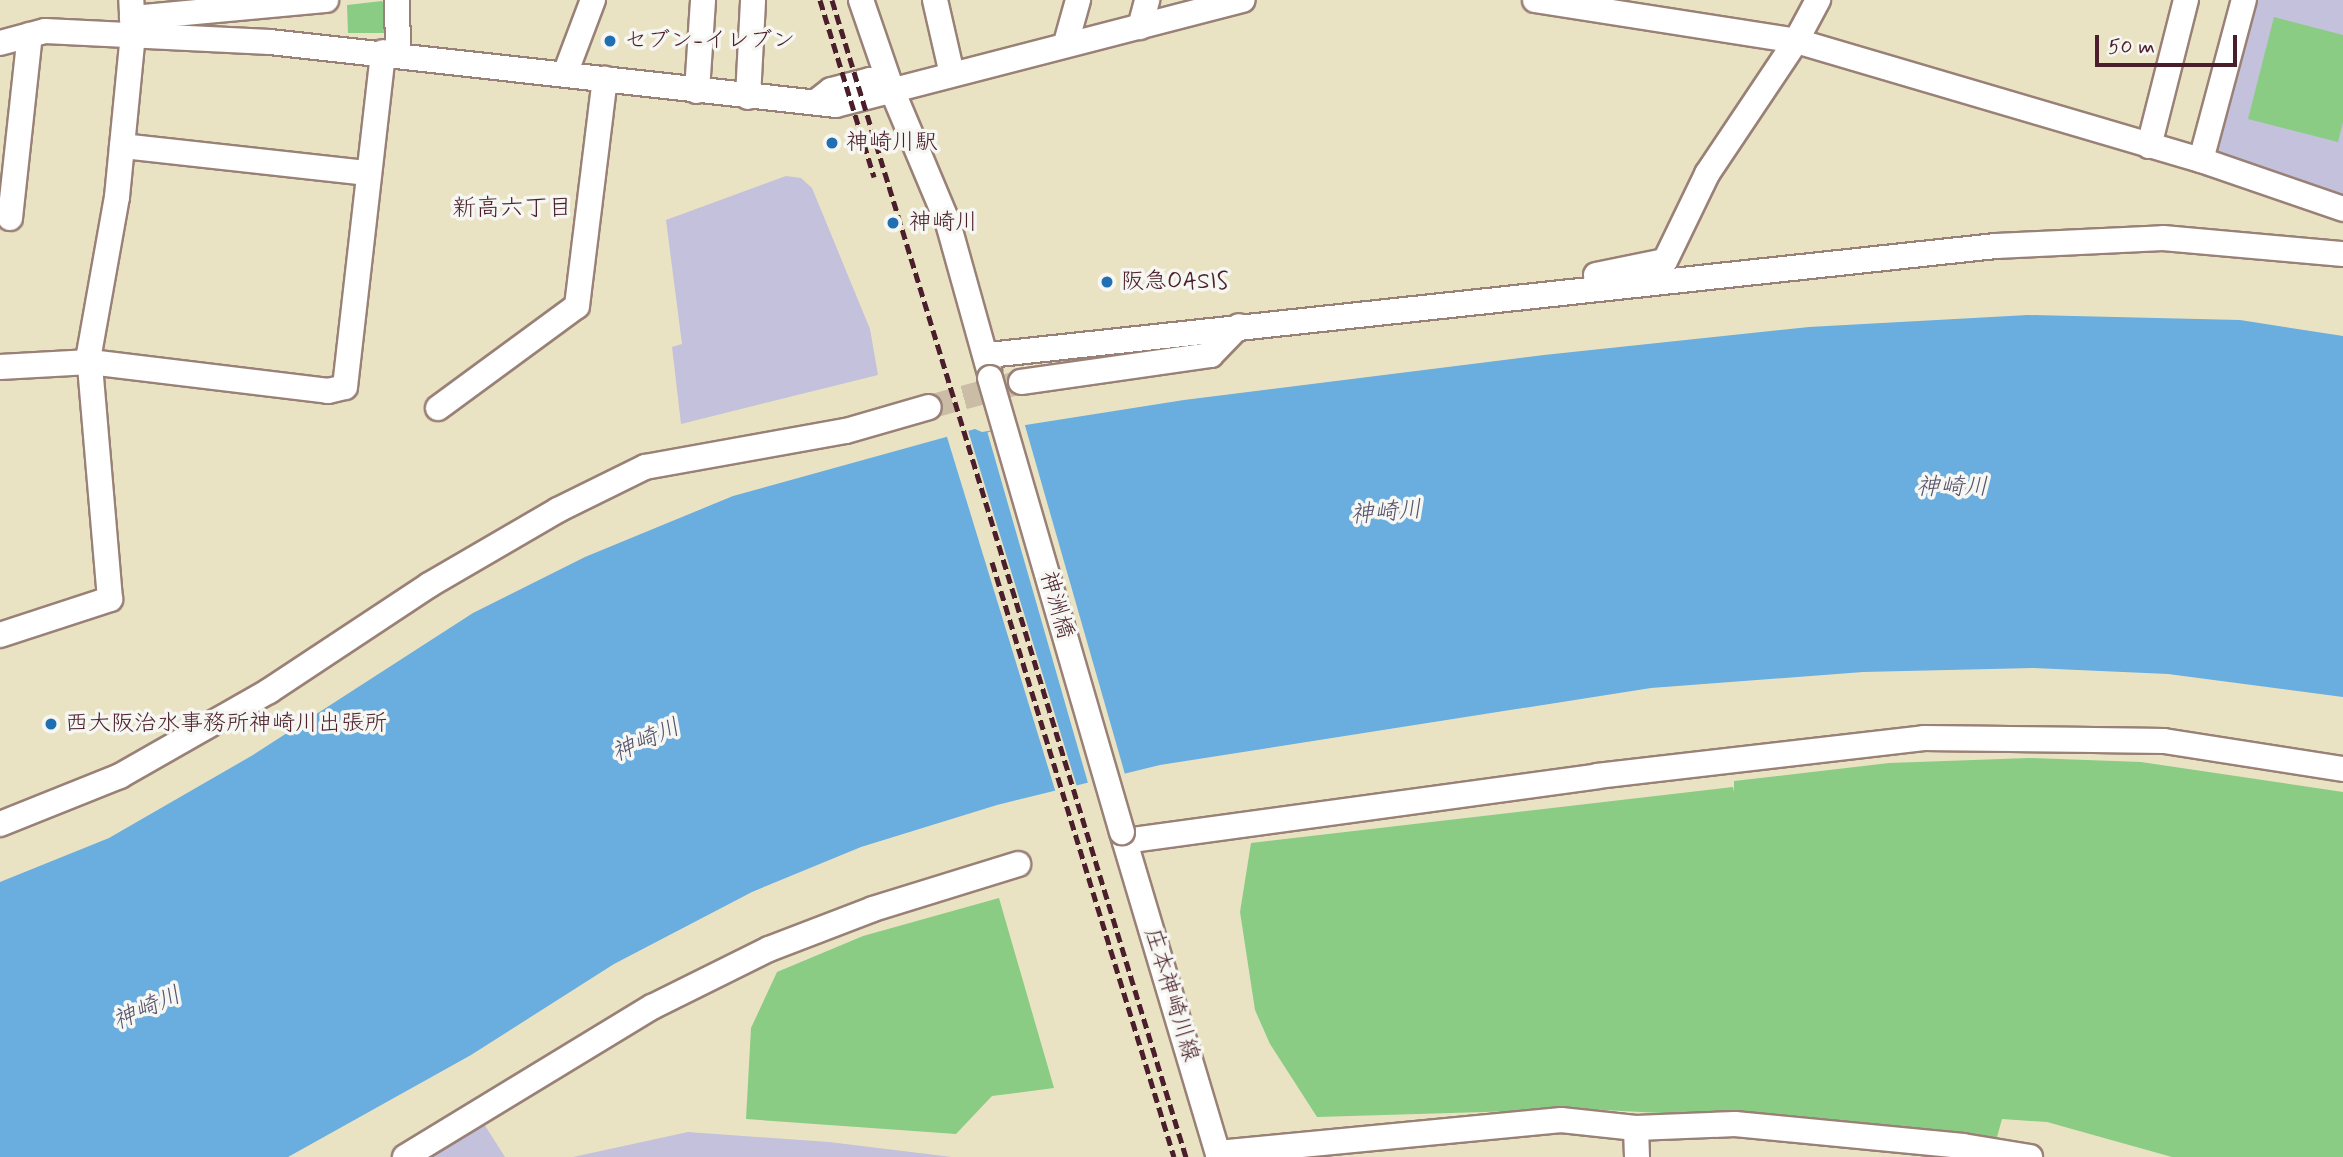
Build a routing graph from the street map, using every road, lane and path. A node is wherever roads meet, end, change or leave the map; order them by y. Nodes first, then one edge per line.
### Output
1 (326, 0) edge
2 (397, 0) edge
3 (593, 0) edge
4 (703, 0) edge
5 (753, 0) edge
6 (861, 0) edge
7 (935, 0) edge
8 (1078, 0) edge
9 (1147, 0) edge
10 (1244, 0) edge
11 (1535, 0) edge
12 (1818, 0) edge
13 (2186, 0) edge
14 (2237, 1) edge
15 (260, 3) edge
16 (132, 17) edge
17 (1140, 27) junction
18 (30, 35) junction
19 (262, 41) junction
20 (1796, 41) junction
21 (0, 43) edge
22 (1066, 43) junction
23 (391, 52) junction
24 (952, 74) junction
25 (565, 75) junction
26 (605, 79) junction
27 (892, 90) junction
28 (697, 91) junction
29 (748, 97) junction
30 (122, 146) junction
31 (2149, 146) junction
32 (2201, 160) junction
33 (368, 173) junction
34 (2343, 209) edge
35 (10, 218) dead end
36 (2343, 254) edge
37 (1575, 292) junction
38 (1239, 326) junction
39 (90, 362) junction
40 (0, 367) edge
41 (989, 367) junction
42 (1021, 382) tunnel mouth
43 (929, 407) tunnel mouth
44 (439, 408) dead end
45 (0, 635) edge
46 (2343, 769) edge
47 (0, 824) edge
48 (1124, 836) junction
49 (1018, 864) dead end
50 (1636, 1128) junction
51 (1218, 1155) edge
52 (405, 1157) edge
53 (1637, 1157) edge
54 (2030, 1157) edge

1 - 15 street
2 - 23 street
3 - 25 street
4 - 28 street
5 - 29 street
6 - 27 street, 神洲橋
7 - 24 street
8 - 22 street
9 - 17 street
10 - 17 street
11 - 20 street
12 - 20 street
13 - 31 street
14 - 32 street
15 - 16 street
15 - 19 street
16 - 18 street
16 - 19 street
16 - 30 street
17 - 22 street
18 - 21 street
18 - 35 street
19 - 23 street
20 - 31 street
20 - 37 street
22 - 24 street
23 - 25 street
23 - 33 street
24 - 27 street
25 - 26 street
26 - 28 street
26 - 44 street
27 - 29 street
27 - 41 street, 神洲橋
28 - 29 street
30 - 33 street
30 - 39 street
31 - 32 street
32 - 34 street
33 - 39 street
36 - 37 street
37 - 38 street
38 - 41 street
38 - 42 street
39 - 40 street
39 - 45 street
41 - 48 street, 神洲橋, bridge
43 - 47 street
46 - 48 street
48 - 51 street, 庄本神崎川線
49 - 52 street
50 - 51 street
50 - 53 street
50 - 54 street

